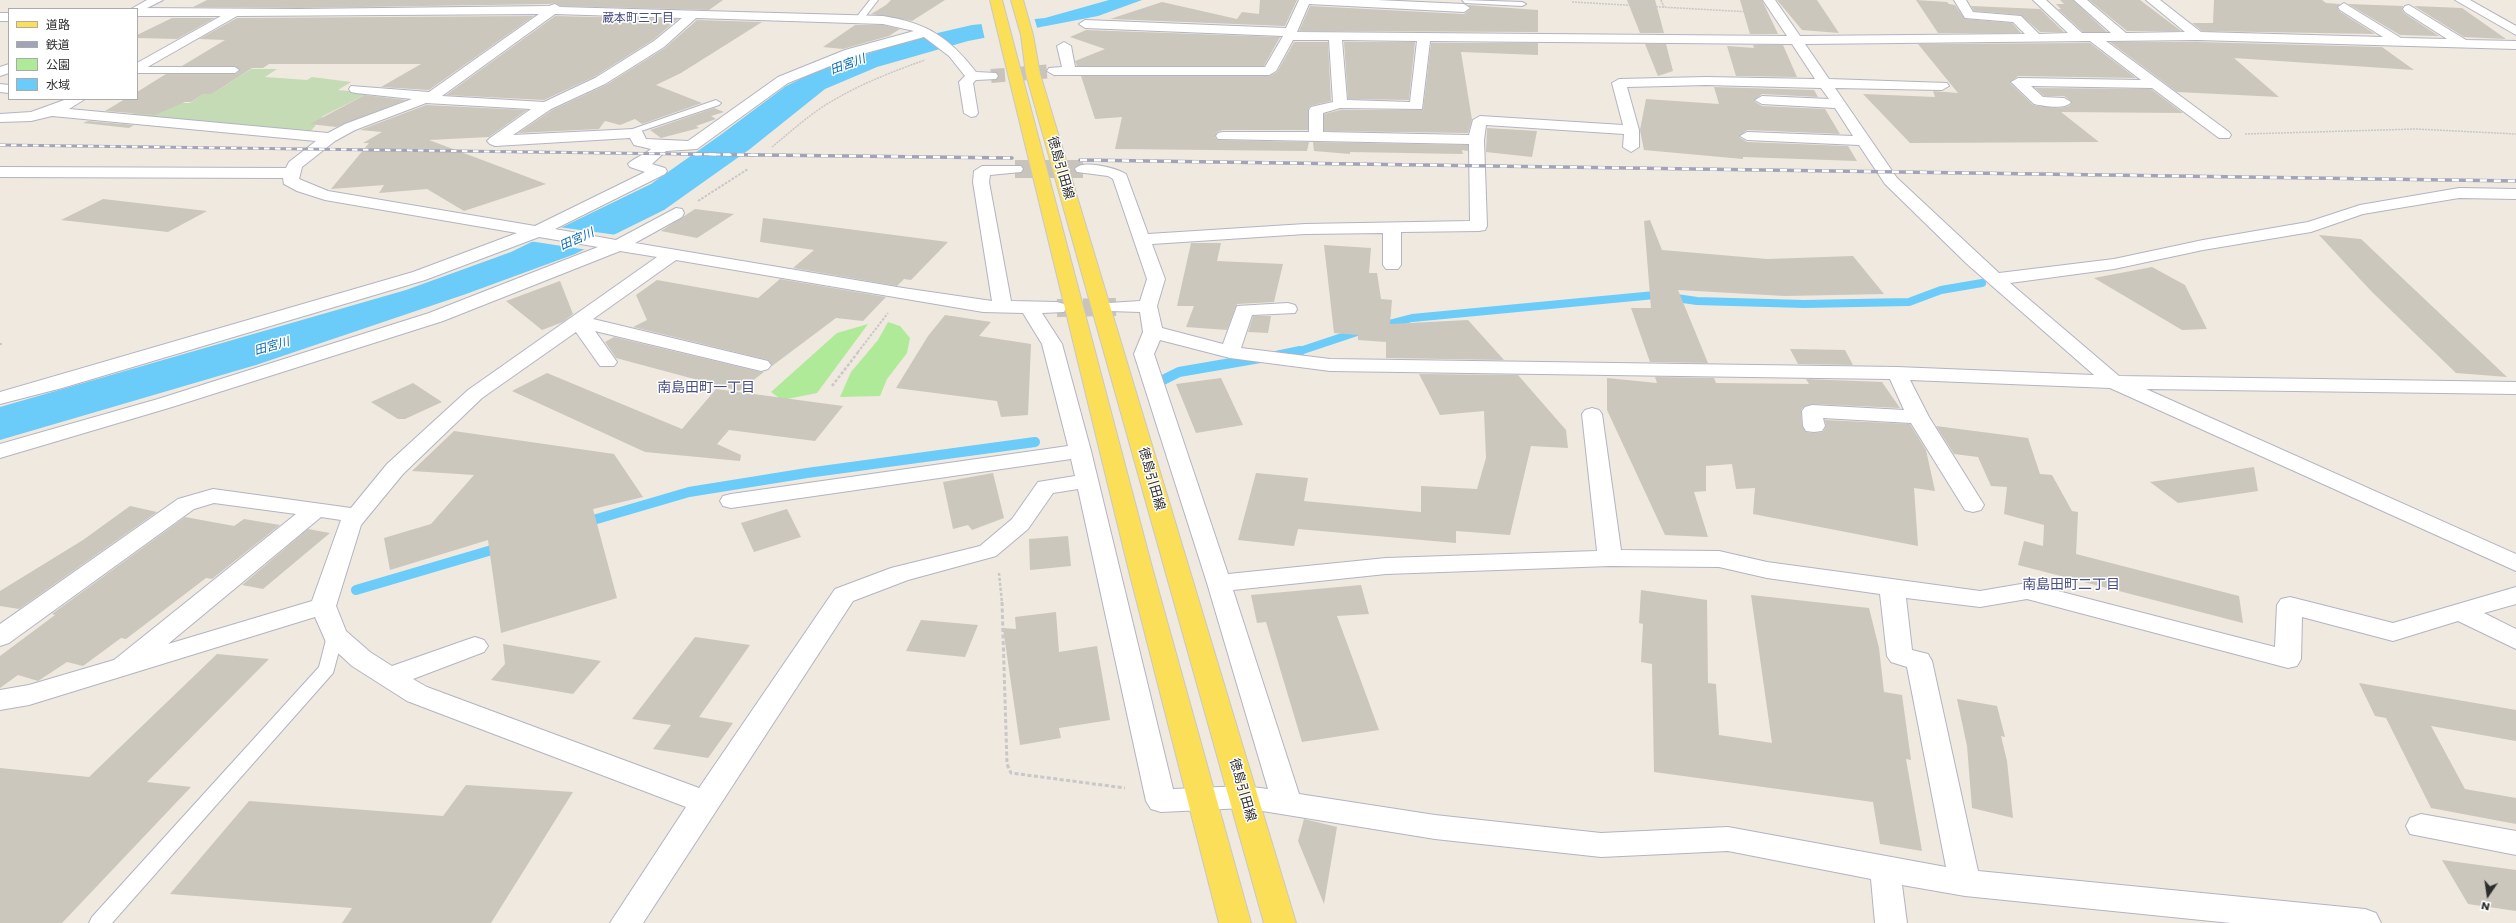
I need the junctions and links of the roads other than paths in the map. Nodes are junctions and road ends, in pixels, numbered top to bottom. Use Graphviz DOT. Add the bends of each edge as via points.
graph roads {
  1 [pos="157,0"];
  2 [pos="265,0"];
  3 [pos="381,0"];
  4 [pos="421,0"];
  5 [pos="568,0"];
  6 [pos="874,0"];
  7 [pos="996,0"];
  8 [pos="1305,0"];
  9 [pos="1769,0"];
  10 [pos="1960,0"];
  11 [pos="2039,0"];
  12 [pos="2080,0"];
  13 [pos="2152,0"];
  14 [pos="2461,0"];
  15 [pos="1522,4"];
  16 [pos="1018,6"];
  17 [pos="2344,7"];
  18 [pos="138,9"];
  19 [pos="2409,9"];
  20 [pos="552,10"];
  21 [pos="1463,10"];
  22 [pos="403,11"];
  23 [pos="138,12"];
  24 [pos="236,13"];
  25 [pos="299,13"];
  26 [pos="692,15"];
  27 [pos="859,19"];
  28 [pos="1085,24"];
  29 [pos="2516,30"];
  30 [pos="928,32"];
  31 [pos="1289,34"];
  32 [pos="1335,36"];
  33 [pos="2122,36"];
  34 [pos="2198,36"];
  35 [pos="1424,37"];
  36 [pos="1451,37"];
  37 [pos="2035,37"];
  38 [pos="2086,37"];
  39 [pos="1797,40"];
  40 [pos="2398,41"];
  41 [pos="2462,43"];
  42 [pos="2516,45"];
  43 [pos="1064,46"];
  44 [pos="138,68"];
  45 [pos="138,69"];
  46 [pos="235,70"];
  47 [pos="1069,70"];
  48 [pos="1054,71"];
  49 [pos="972,76"];
  50 [pos="991,76"];
  51 [pos="2157,84"];
  52 [pos="1827,85"];
  53 [pos="1942,86"];
  54 [pos="356,89"];
  55 [pos="429,98"];
  56 [pos="76,100"];
  57 [pos="1762,100"];
  58 [pos="2064,102"];
  59 [pos="716,103"];
  60 [pos="1340,104"];
  61 [pos="1839,104"];
  62 [pos="546,106"];
  63 [pos="54,112"];
  64 [pos="971,113"];
  65 [pos="0,118"];
  66 [pos="1632,130"];
  67 [pos="626,133"];
  68 [pos="2224,135"];
  69 [pos="1223,136"];
  70 [pos="1316,136"];
  71 [pos="1747,136"];
  72 [pos="330,138"];
  73 [pos="1476,140"];
  74 [pos="1863,141"];
  75 [pos="662,146"];
  76 [pos="1631,147"];
  77 [pos="1015,169"];
  78 [pos="1083,169"];
  79 [pos="0,172"];
  80 [pos="291,173"];
  81 [pos="2516,194"];
  82 [pos="676,213"];
  83 [pos="1392,227"];
  84 [pos="538,232"];
  85 [pos="1143,240"];
  86 [pos="615,244"];
  87 [pos="673,254"];
  88 [pos="1392,265"];
  89 [pos="1995,279"];
  90 [pos="1148,306"];
  91 [pos="1116,307"];
  92 [pos="1003,308"];
  93 [pos="1057,308"];
  94 [pos="1030,309"];
  95 [pos="1288,309"];
  96 [pos="578,321"];
  97 [pos="1153,332"];
  98 [pos="1230,352"];
  99 [pos="607,362"];
  100 [pos="761,365"];
  101 [pos="1897,373"];
  102 [pos="2114,382"];
  103 [pos="2516,388"];
  104 [pos="0,398"];
  105 [pos="1592,414"];
  106 [pos="1918,417"];
  107 [pos="1814,426"];
  108 [pos="0,451"];
  109 [pos="1080,451"];
  110 [pos="1087,481"];
  111 [pos="731,501"];
  112 [pos="1973,504"];
  113 [pos="316,509"];
  114 [pos="356,516"];
  115 [pos="1610,558"];
  116 [pos="2516,563"];
  117 [pos="1219,583"];
  118 [pos="1892,588"];
  119 [pos="2516,595"];
  120 [pos="323,606"];
  121 [pos="2461,612"];
  122 [pos="335,636"];
  123 [pos="0,637"];
  124 [pos="2516,640"];
  125 [pos="475,646"];
  126 [pos="124,666"];
  127 [pos="390,677"];
  128 [pos="0,700"];
  129 [pos="1244,797"];
  130 [pos="1203,799"];
  131 [pos="705,802"];
  132 [pos="1287,803"];
  133 [pos="2421,826"];
  134 [pos="2516,843"];
  135 [pos="1885,869"];
  136 [pos="1965,883"];
  137 [pos="99,923"];
  138 [pos="626,923"];
  139 [pos="1235,923"];
  140 [pos="1280,923"];
  141 [pos="1890,923"];
  142 [pos="2365,923"];
  1 -- 18 [label="street"];
  2 -- 24 [label="street"];
  3 -- 25 [label="street"];
  4 -- 22 [label="street"];
  5 -- 20 [label="street"];
  6 -- 27 [label="lane"];
  7 -- 130 [label="main road" via="1141,571"];
  8 -- 21 [label="street"];
  8 -- 31 [label="street"];
  9 -- 39 [label="street"];
  10 -- 37 [label="street" via="1969,15 2017,19"];
  11 -- 38 [label="street"];
  12 -- 33 [label="street"];
  13 -- 34 [label="street"];
  14 -- 29 [label="street"];
  15 -- 21 [label="lane"];
  16 -- 129 [label="main road, 徳島引田線" via="1027,35 1033,74"];
  17 -- 40 [label="street"];
  19 -- 41 [label="street"];
  20 -- 22 [label="street"];
  20 -- 26 [label="street"];
  20 -- 55 [label="street"];
  21 -- 36 [label="street"];
  22 -- 25 [label="street"];
  23 -- 24 [label="street"];
  24 -- 25 [label="street"];
  24 -- 44 [label="street"];
  26 -- 27 [label="street"];
  26 -- 62 [label="street" via="659,44 600,81"];
  27 -- 30 [label="street" via="909,23"];
  28 -- 31 [label="street"];
  30 -- 49 [label="street" via="953,51"];
  30 -- 75 [label="street" via="850,53 783,80 692,146"];
  31 -- 32 [label="street"];
  31 -- 47 [label="street" via="1268,70"];
  32 -- 35 [label="street"];
  32 -- 60 [label="street"];
  33 -- 34 [label="street"];
  33 -- 38 [label="street"];
  34 -- 40 [label="street"];
  35 -- 36 [label="street"];
  35 -- 60 [label="street" via="1417,106"];
  36 -- 39 [label="street"];
  37 -- 38 [label="street"];
  37 -- 39 [label="street"];
  38 -- 51 [label="street"];
  39 -- 52 [label="street"];
  40 -- 41 [label="street"];
  41 -- 42 [label="street"];
  43 -- 47 [label="street"];
  45 -- 46 [label="lane"];
  47 -- 48 [label="street"];
  49 -- 50 [label="street"];
  49 -- 64 [label="street" via="966,82"];
  51 -- 58 [label="street" via="2018,82 2039,101"];
  51 -- 68 [label="street"];
  52 -- 53 [label="street"];
  52 -- 61 [label="street"];
  52 -- 66 [label="street" via="1691,81 1619,83"];
  54 -- 55 [label="street"];
  55 -- 62 [label="street"];
  55 -- 72 [label="street" via="350,127"];
  56 -- 63 [label="street"];
  57 -- 61 [label="street"];
  59 -- 67 [label="lane"];
  60 -- 70 [label="street" via="1316,110"];
  61 -- 74 [label="street"];
  62 -- 67 [label="street" via="496,141"];
  63 -- 65 [label="street" via="24,119"];
  63 -- 72 [label="street"];
  66 -- 73 [label="street" via="1480,120"];
  66 -- 76 [label="street"];
  67 -- 75 [label="street" via="637,134 642,144"];
  69 -- 70 [label="street"];
  70 -- 73 [label="street"];
  71 -- 74 [label="street"];
  72 -- 80 [label="street" via="295,166"];
  73 -- 83 [label="street" via="1479,226"];
  74 -- 89 [label="street" via="1891,181"];
  75 -- 84 [label="street" via="648,160 636,164 659,171"];
  77 -- 92 [label="street" via="982,171 981,182"];
  78 -- 85 [label="street" via="1112,172 1120,177"];
  79 -- 80 [label="street"];
  80 -- 84 [label="street" via="290,180 325,195"];
  81 -- 89 [label="street" via="2459,193 2360,210 2311,227 2202,245 2114,264"];
  82 -- 86 [label="street"];
  83 -- 85 [label="street" via="1305,229"];
  83 -- 88 [label="street"];
  84 -- 86 [label="street"];
  84 -- 104 [label="street" via="396,283"];
  85 -- 90 [label="street" via="1156,279"];
  86 -- 87 [label="street"];
  86 -- 108 [label="street" via="436,318 165,403"];
  87 -- 92 [label="street" via="903,294"];
  87 -- 96 [label="street"];
  89 -- 102 [label="street"];
  90 -- 91 [label="street"];
  90 -- 97 [label="street"];
  92 -- 94 [label="street"];
  93 -- 94 [label="street"];
  94 -- 109 [label="street" via="1052,344"];
  95 -- 98 [label="street" via="1244,310"];
  96 -- 99 [label="street"];
  96 -- 100 [label="street"];
  96 -- 114 [label="street" via="475,394 395,469"];
  97 -- 98 [label="street"];
  97 -- 117 [label="street" via="1144,354"];
  98 -- 101 [label="street" via="1330,365"];
  101 -- 102 [label="street"];
  101 -- 106 [label="street"];
  102 -- 103 [label="street"];
  102 -- 116 [label="street"];
  105 -- 115 [label="street"];
  106 -- 107 [label="street" via="1812,411"];
  106 -- 112 [label="street"];
  109 -- 110 [label="street"];
  109 -- 111 [label="street"];
  110 -- 130 [label="street" via="1161,801"];
  110 -- 131 [label="street" via="1046,487 1020,524 988,551 900,574 844,595"];
  113 -- 114 [label="street"];
  113 -- 123 [label="street" via="213,496 186,504"];
  113 -- 126 [label="street"];
  114 -- 120 [label="street" via="350,524"];
  115 -- 117 [label="street" via="1386,566"];
  115 -- 118 [label="street" via="1719,559 1767,570"];
  117 -- 132 [label="street"];
  118 -- 121 [label="street" via="1980,599 2027,592 2288,660 2290,605 2393,632"];
  118 -- 136 [label="street" via="1900,656 1919,661"];
  119 -- 121 [label="street"];
  120 -- 122 [label="street"];
  120 -- 126 [label="street"];
  121 -- 124 [label="street"];
  122 -- 127 [label="street" via="361,659"];
  122 -- 137 [label="lane" via="327,669"];
  125 -- 127 [label="street"];
  126 -- 128 [label="street" via="29,695"];
  127 -- 131 [label="street" via="417,694"];
  129 -- 130 [label="street"];
  129 -- 132 [label="street"];
  129 -- 140 [label="main road, 徳島引田線"];
  130 -- 139 [label="main road"];
  131 -- 138 [label="street"];
  132 -- 135 [label="street" via="1435,827 1601,845 1728,839"];
  133 -- 134 [label="street"];
  135 -- 136 [label="street"];
  135 -- 141 [label="street"];
  136 -- 142 [label="street"];
}
